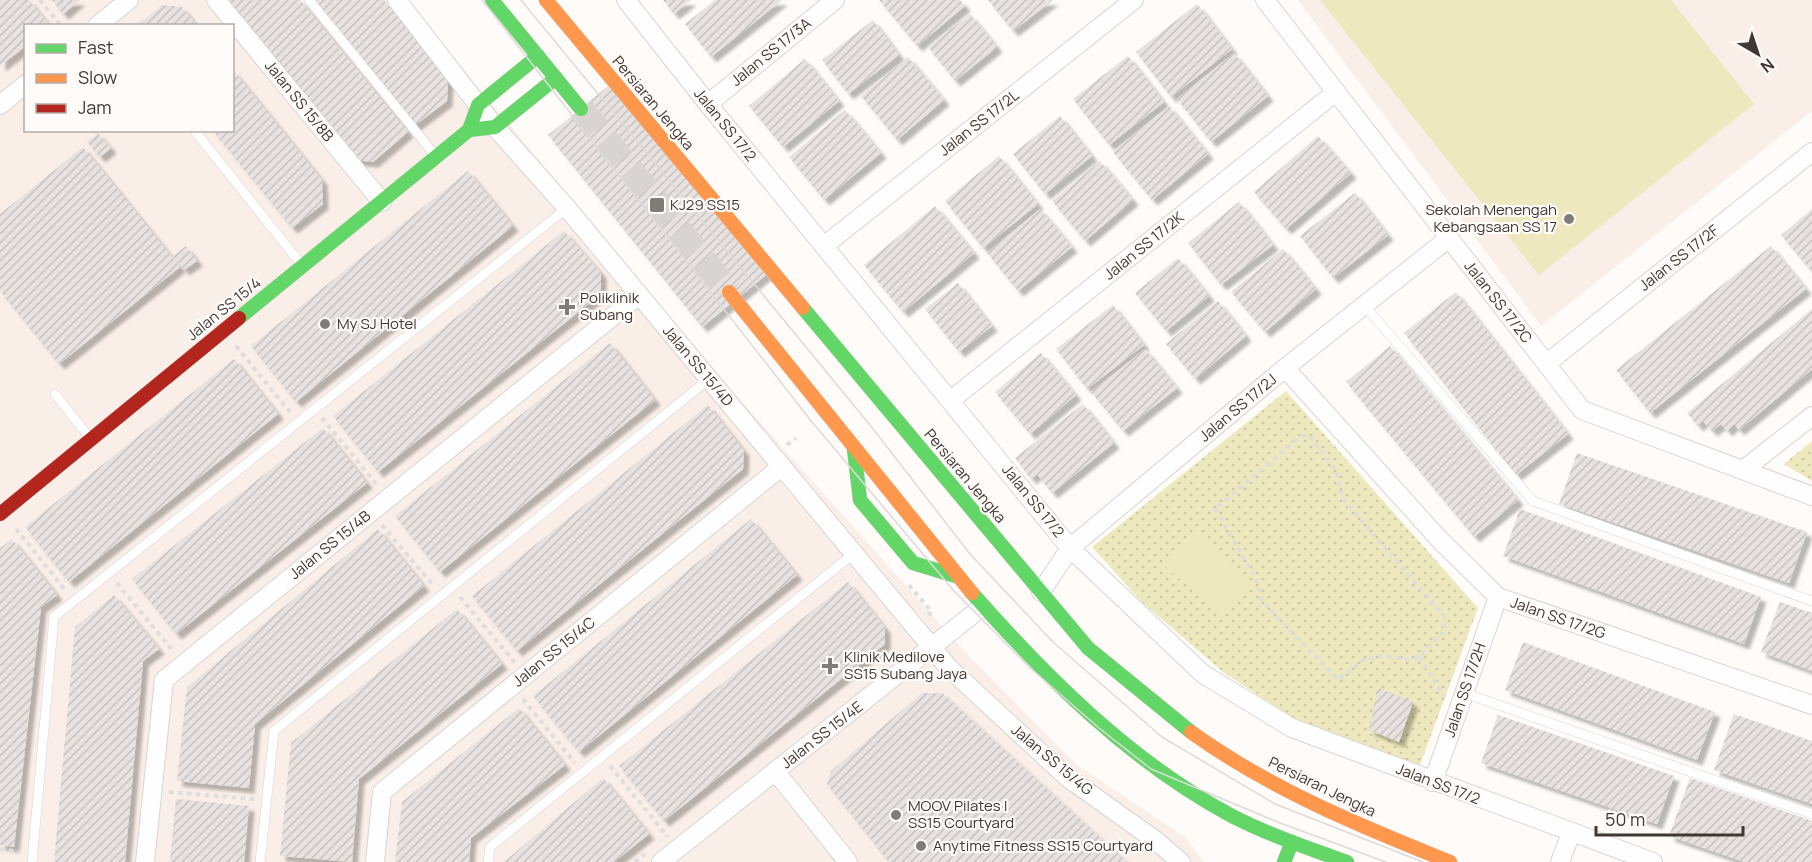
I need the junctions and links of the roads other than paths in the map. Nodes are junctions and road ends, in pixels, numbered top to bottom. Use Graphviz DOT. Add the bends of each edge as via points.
graph roads {
  1 [pos="129,0"];
  2 [pos="216,0"];
  3 [pos="309,0"];
  4 [pos="397,0"];
  5 [pos="492,0"];
  6 [pos="546,0"];
  7 [pos="626,0"];
  8 [pos="835,0"];
  9 [pos="1134,0"];
  10 [pos="1265,0"];
  11 [pos="104,24"];
  12 [pos="538,56"];
  13 [pos="556,78"];
  14 [pos="24,86"];
  15 [pos="1336,92"];
  16 [pos="708,104"];
  17 [pos="0,105"];
  18 [pos="478,105"];
  19 [pos="581,108"];
  20 [pos="495,126"];
  21 [pos="469,130"];
  22 [pos="196,132"];
  23 [pos="1812,152"];
  24 [pos="436,157"];
  25 [pos="382,202"];
  26 [pos="567,208"];
  27 [pos="1449,238"];
  28 [pos="825,245"];
  29 [pos="303,267"];
  30 [pos="729,292"];
  31 [pos="639,295"];
  32 [pos="1364,305"];
  33 [pos="1546,364"];
  34 [pos="1285,368"];
  35 [pos="709,380"];
  36 [pos="55,394"];
  37 [pos="951,400"];
  38 [pos="1812,416"];
  39 [pos="92,440"];
  40 [pos="854,449"];
  41 [pos="781,467"];
  42 [pos="1743,470"];
  43 [pos="1812,496"];
  44 [pos="4,511"];
  45 [pos="1070,548"];
  46 [pos="854,554"];
  47 [pos="956,576"];
  48 [pos="1041,592"];
  49 [pos="1498,597"];
  50 [pos="1812,601"];
  51 [pos="982,607"];
  52 [pos="931,648"];
  53 [pos="1461,701"];
  54 [pos="1812,705"];
  55 [pos="775,771"];
  56 [pos="1433,782"];
  57 [pos="1812,814"];
  58 [pos="1571,833"];
  59 [pos="1292,842"];
  60 [pos="32,858"];
  61 [pos="145,862"];
  62 [pos="260,862"];
  63 [pos="375,862"];
  64 [pos="488,862"];
  65 [pos="661,862"];
  66 [pos="848,862"];
  67 [pos="1181,862"];
  68 [pos="1284,862"];
  69 [pos="1347,862"];
  70 [pos="1449,862"];
  71 [pos="1560,862"];
  72 [pos="1653,862"];
  1 -- 11 [label="street"];
  2 -- 25 [label="street, Jalan SS 15/8B"];
  3 -- 24 [label="lane"];
  4 -- 18 [label="street, Jalan SS 15/4D"];
  5 -- 12 [label="main road"];
  6 -- 48 [label="main road, Persiaran Jengka"];
  7 -- 16 [label="street, Jalan SS 17/2"];
  8 -- 16 [label="street, Jalan SS 17/3A"];
  9 -- 28 [label="street, Jalan SS 17/2L"];
  10 -- 15 [label="street, Jalan SS 17/2C"];
  12 -- 13 [label="main road"];
  12 -- 18 [label="main road"];
  13 -- 19 [label="main road"];
  13 -- 20 [label="main road"];
  14 -- 17 [label="street"];
  15 -- 27 [label="street, Jalan SS 17/2C"];
  15 -- 37 [label="street, Jalan SS 17/2K"];
  16 -- 28 [label="street, Jalan SS 17/2"];
  18 -- 20 [label="street, Jalan SS 15/4D"];
  18 -- 21 [label="main road"];
  20 -- 21 [label="main road"];
  20 -- 26 [label="street, Jalan SS 15/4D"];
  21 -- 24 [label="main road, Jalan SS 15/4"];
  22 -- 29 [label="lane"];
  23 -- 33 [label="street, Jalan SS 17/2F"];
  24 -- 25 [label="main road, Jalan SS 15/4"];
  25 -- 29 [label="main road, Jalan SS 15/4"];
  26 -- 31 [label="street, Jalan SS 15/4D"];
  26 -- 60 [label="lane" via="54,617"];
  27 -- 32 [label="street, Jalan SS 17/2J"];
  27 -- 33 [label="street, Jalan SS 17/2C"];
  28 -- 37 [label="street, Jalan SS 17/2"];
  29 -- 39 [label="main road, Jalan SS 15/4"];
  30 -- 40 [label="main road"];
  31 -- 35 [label="street, Jalan SS 15/4D"];
  31 -- 61 [label="street, Jalan SS 15/4B" via="164,680"];
  32 -- 34 [label="street, Jalan SS 17/2J"];
  32 -- 50 [label="lane" via="1533,501"];
  33 -- 42 [label="street, Jalan SS 17/2C" via="1581,410"];
  34 -- 45 [label="street, Jalan SS 17/2J"];
  34 -- 49 [label="street, Jalan SS 17/2G" via="1439,539"];
  35 -- 41 [label="street, Jalan SS 15/4D"];
  35 -- 62 [label="lane" via="274,731"];
  36 -- 39 [label="lane"];
  37 -- 45 [label="street, Jalan SS 17/2"];
  38 -- 42 [label="street"];
  39 -- 44 [label="main road, Jalan SS 15/4"];
  40 -- 47 [label="main road"];
  40 -- 47 [label="main road" via="860,500 913,563"];
  41 -- 46 [label="street, Jalan SS 15/4D"];
  41 -- 63 [label="street, Jalan SS 15/4C" via="382,792"];
  42 -- 43 [label="street, Jalan SS 17/2C"];
  45 -- 48 [label="street, Jalan SS 17/2J"];
  45 -- 56 [label="street, Jalan SS 17/2" via="1203,674 1292,728"];
  46 -- 52 [label="street, Jalan SS 15/4D"];
  46 -- 64 [label="lane" via="490,847"];
  47 -- 51 [label="main road"];
  48 -- 70 [label="main road, Persiaran Jengka" via="1088,648 1150,701 1239,764 1333,814"];
  49 -- 53 [label="street, Jalan SS 17/2H"];
  49 -- 54 [label="street, Jalan SS 17/2G"];
  51 -- 52 [label="street, Jalan SS 15/4E"];
  51 -- 59 [label="main road" via="1087,710 1148,761 1217,808"];
  52 -- 55 [label="street, Jalan SS 15/4E"];
  52 -- 67 [label="street, Jalan SS 15/4G" via="1068,777"];
  53 -- 56 [label="street, Jalan SS 17/2H"];
  53 -- 57 [label="lane"];
  55 -- 65 [label="street, Jalan SS 15/4E"];
  55 -- 66 [label="street"];
  56 -- 58 [label="street, Jalan SS 17/2"];
  58 -- 71 [label="street"];
  58 -- 72 [label="street, Jalan SS 17/2"];
  59 -- 68 [label="main road"];
  59 -- 69 [label="main road"];
}
